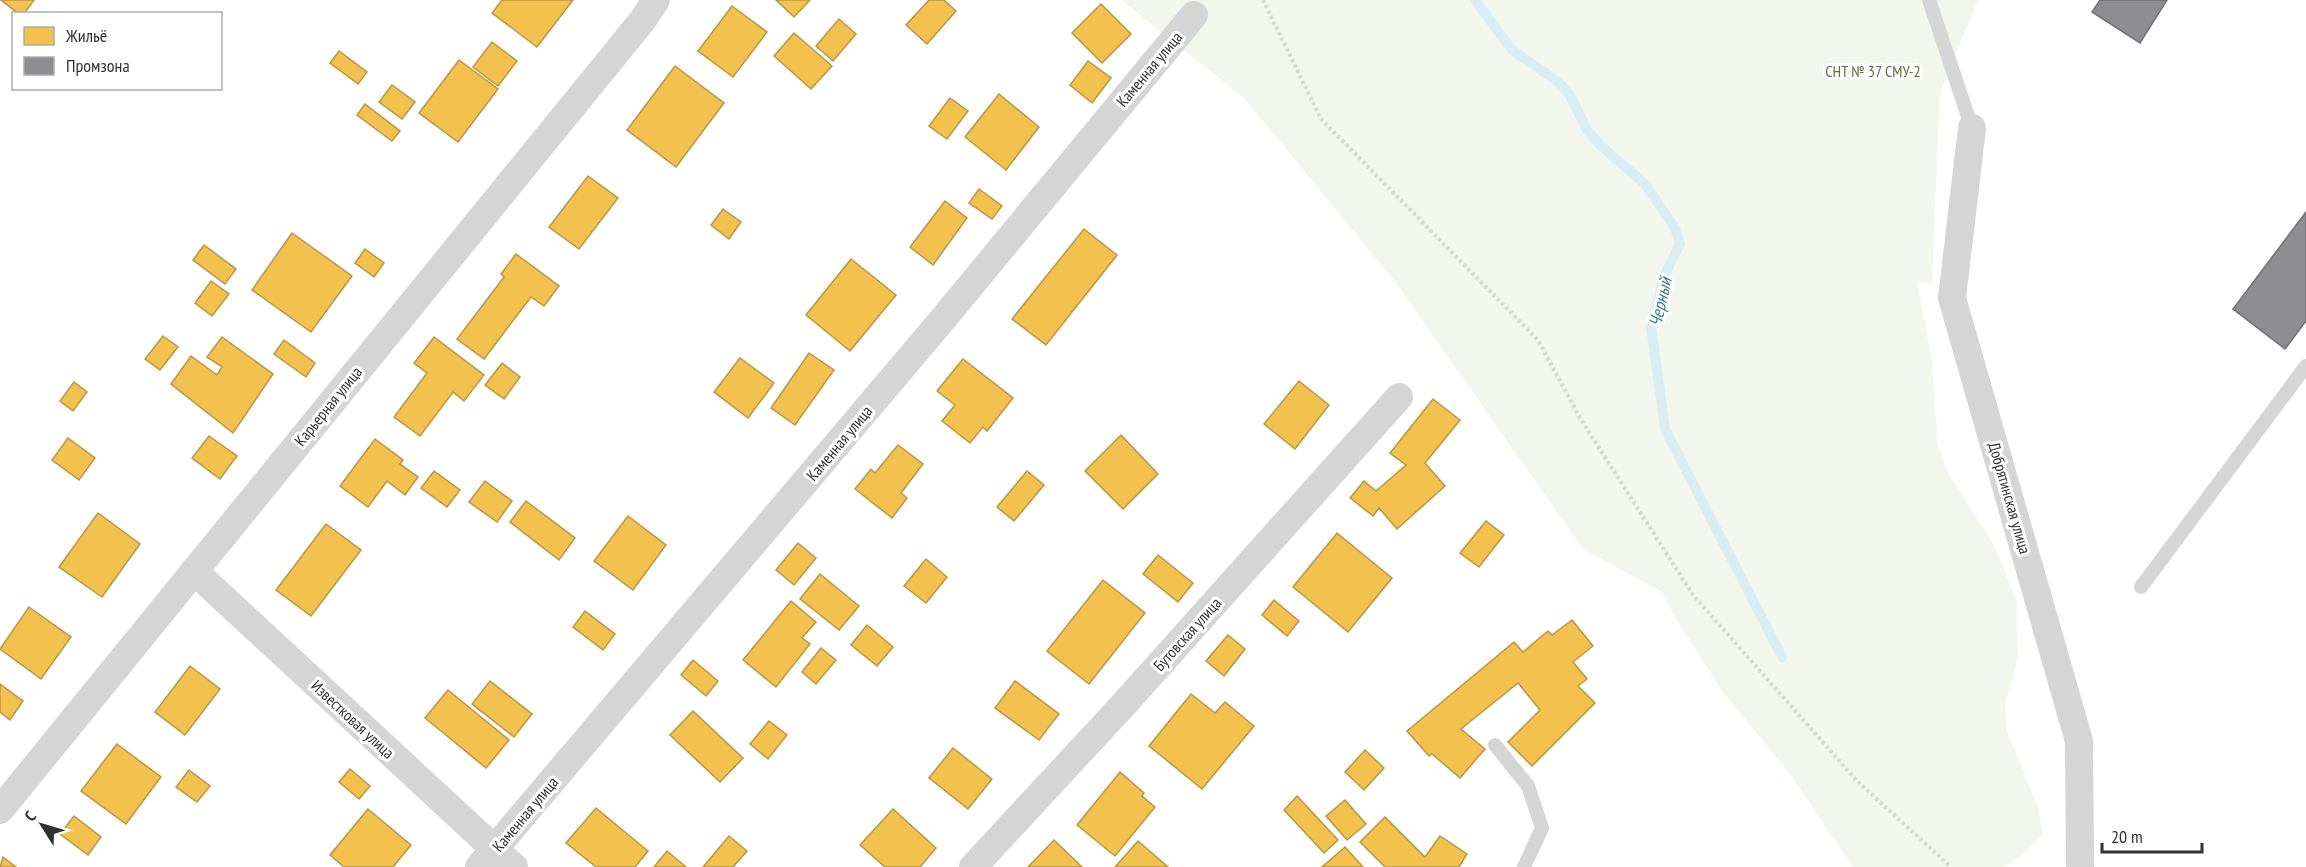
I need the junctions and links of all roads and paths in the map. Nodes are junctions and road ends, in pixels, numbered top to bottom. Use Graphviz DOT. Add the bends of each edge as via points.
graph roads {
  1 [pos="656,0"];
  2 [pos="1263,0"];
  3 [pos="1929,0"];
  4 [pos="1194,15"];
  5 [pos="1972,128"];
  6 [pos="2306,366"];
  7 [pos="1399,398"];
  8 [pos="194,571"];
  9 [pos="2141,587"];
  10 [pos="1495,745"];
  11 [pos="0,810"];
  12 [pos="496,861"];
  13 [pos="973,867"];
  14 [pos="1524,867"];
  15 [pos="1951,867"];
  16 [pos="2080,867"];
  1 -- 8 [label="street, Карьерная улица"];
  2 -- 15 [label="path" via="1321,119 1538,340 1580,418 1693,595 1857,781"];
  3 -- 5 [label="lane"];
  4 -- 12 [label="street, Каменная улица"];
  5 -- 16 [label="street, Добрятинская улица" via="1953,298 2079,741"];
  6 -- 9 [label="lane"];
  7 -- 13 [label="street, Бутовская улица"];
  8 -- 11 [label="street, Карьерная улица"];
  8 -- 12 [label="street, Известковая улица"];
  10 -- 14 [label="lane" via="1528,786 1542,828"];
}
